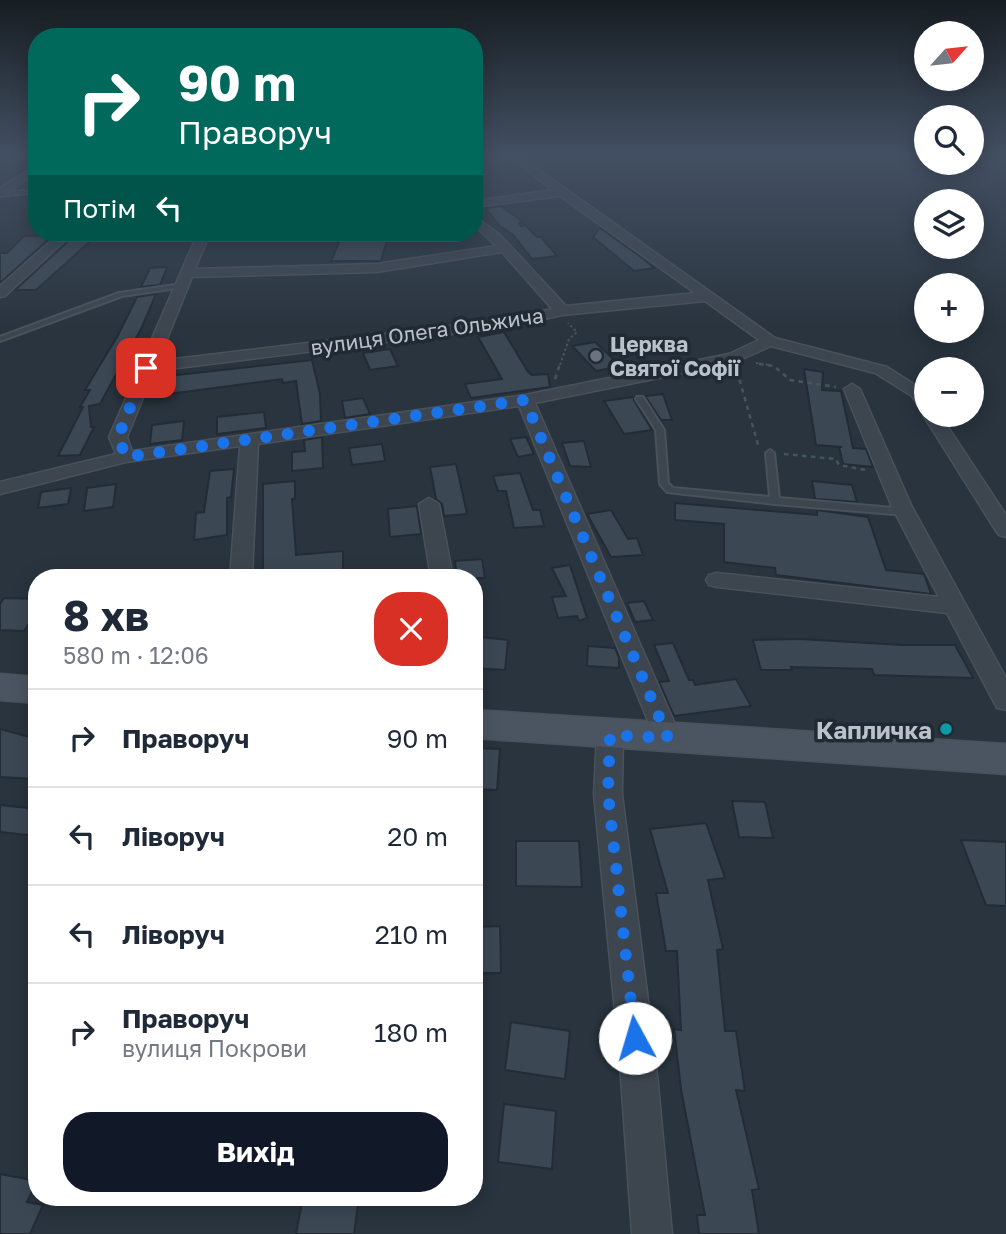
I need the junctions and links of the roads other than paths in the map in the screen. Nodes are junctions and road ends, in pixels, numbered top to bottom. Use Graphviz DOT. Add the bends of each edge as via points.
graph roads {
  1 [pos="592,213"];
  2 [pos="483,228"];
  3 [pos="57,242"];
  4 [pos="200,242"];
  5 [pos="504,248"];
  6 [pos="185,280"];
  7 [pos="0,293"];
  8 [pos="709,296"];
  9 [pos="559,312"];
  10 [pos="0,339"];
  11 [pos="770,341"];
  12 [pos="146,368"];
  13 [pos="852,389"];
  14 [pos="914,391"];
  15 [pos="640,399"];
  16 [pos="525,400"];
  17 [pos="940,427"];
  18 [pos="250,439"];
  19 [pos="770,453"];
  20 [pos="126,457"];
  21 [pos="0,488"];
  22 [pos="775,501"];
  23 [pos="429,504"];
  24 [pos="905,512"];
  25 [pos="1006,531"];
  26 [pos="242,569"];
  27 [pos="440,569"];
  28 [pos="717,580"];
  29 [pos="955,606"];
  30 [pos="0,687"];
  31 [pos="28,689"];
  32 [pos="1006,701"];
  33 [pos="483,725"];
  34 [pos="610,735"];
  35 [pos="668,738"];
  36 [pos="1006,759"];
  37 [pos="652,1234"];
  1 -- 8 [label="street"];
  2 -- 5 [label="street"];
  3 -- 7 [label="street"];
  4 -- 6 [label="street"];
  5 -- 6 [label="street" via="377,268"];
  5 -- 9 [label="street"];
  6 -- 10 [label="lane" via="121,294"];
  6 -- 12 [label="street"];
  8 -- 9 [label="street, вулиця Олега Ольжича"];
  8 -- 11 [label="street"];
  9 -- 12 [label="street, вулиця Олега Ольжича" via="507,323"];
  11 -- 14 [label="street" via="881,370"];
  11 -- 16 [label="street" via="733,358"];
  12 -- 20 [label="street" via="118,437"];
  13 -- 24 [label="street"];
  15 -- 22 [label="lane" via="660,430 666,488"];
  16 -- 18 [label="street"];
  16 -- 35 [label="street"];
  17 -- 25 [label="street"];
  18 -- 20 [label="street"];
  18 -- 26 [label="street"];
  19 -- 22 [label="lane"];
  20 -- 21 [label="street"];
  22 -- 24 [label="lane"];
  23 -- 27 [label="street"];
  24 -- 29 [label="street"];
  28 -- 29 [label="street"];
  29 -- 32 [label="street"];
  30 -- 31 [label="street"];
  33 -- 34 [label="street"];
  34 -- 35 [label="street"];
  34 -- 37 [label="street" via="608,794"];
  35 -- 36 [label="street"];
}
